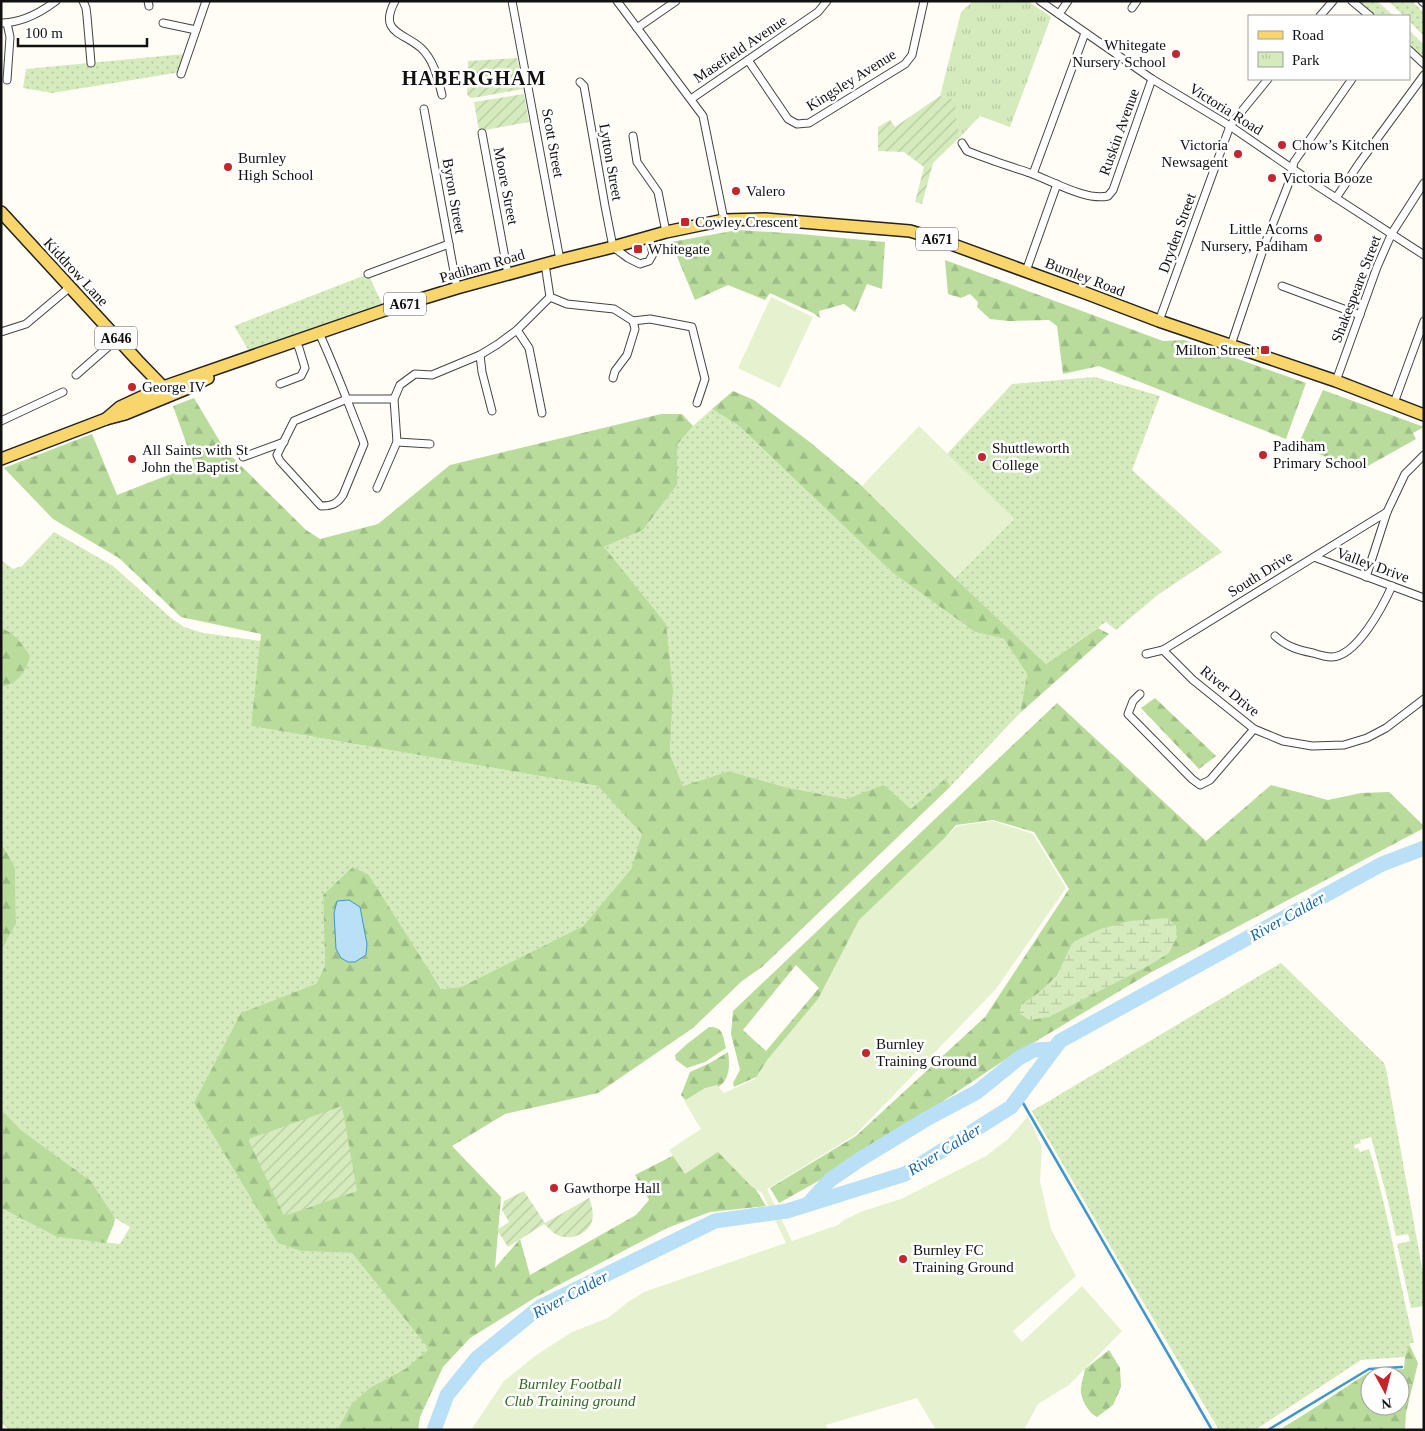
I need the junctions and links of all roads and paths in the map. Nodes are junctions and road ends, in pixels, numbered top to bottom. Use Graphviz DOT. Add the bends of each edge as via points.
graph roads {
  1 [pos="56,1"];
  2 [pos="83,1"];
  3 [pos="206,1"];
  4 [pos="395,1"];
  5 [pos="512,1"];
  6 [pos="617,1"];
  7 [pos="676,1"];
  8 [pos="827,1"];
  9 [pos="924,1"];
  10 [pos="1040,1"];
  11 [pos="1068,1"];
  12 [pos="1137,1"];
  13 [pos="1333,1"];
  14 [pos="1352,1"];
  15 [pos="1132,8"];
  16 [pos="1059,14"];
  17 [pos="1321,15"];
  18 [pos="1369,15"];
  19 [pos="4,23"];
  20 [pos="163,23"];
  21 [pos="637,28"];
  22 [pos="196,30"];
  23 [pos="1085,33"];
  24 [pos="1410,51"];
  25 [pos="748,60"];
  26 [pos="91,63"];
  27 [pos="1424,64"];
  28 [pos="181,74"];
  29 [pos="1424,76"];
  30 [pos="1152,79"];
  31 [pos="7,80"];
  32 [pos="1267,80"];
  33 [pos="1351,80"];
  34 [pos="580,82"];
  35 [pos="442,95"];
  36 [pos="691,99"];
  37 [pos="424,109"];
  38 [pos="1230,126"];
  39 [pos="482,133"];
  40 [pos="633,136"];
  41 [pos="962,144"];
  42 [pos="1293,169"];
  43 [pos="1033,174"];
  44 [pos="1424,183"];
  45 [pos="1056,184"];
  46 [pos="1336,198"];
  47 [pos="1,212"];
  48 [pos="724,220"];
  49 [pos="666,232"];
  50 [pos="1392,234"];
  51 [pos="649,237"];
  52 [pos="449,244"];
  53 [pos="613,247"];
  54 [pos="1424,255"];
  55 [pos="560,260"];
  56 [pos="545,264"];
  57 [pos="1026,271"];
  58 [pos="368,274"];
  59 [pos="508,274"];
  60 [pos="1282,286"];
  61 [pos="70,287"];
  62 [pos="457,288"];
  63 [pos="550,297"];
  64 [pos="1360,315"];
  65 [pos="633,321"];
  66 [pos="1424,321"];
  67 [pos="1159,322"];
  68 [pos="517,330"];
  69 [pos="1,332"];
  70 [pos="319,333"];
  71 [pos="117,339"];
  72 [pos="295,341"];
  73 [pos="1231,345"];
  74 [pos="480,355"];
  75 [pos="76,375"];
  76 [pos="613,378"];
  77 [pos="1336,381"];
  78 [pos="280,384"];
  79 [pos="167,391"];
  80 [pos="63,392"];
  81 [pos="394,398"];
  82 [pos="347,399"];
  83 [pos="696,403"];
  84 [pos="1394,403"];
  85 [pos="492,411"];
  86 [pos="542,413"];
  87 [pos="1424,415"];
  88 [pos="1,421"];
  89 [pos="284,442"];
  90 [pos="397,442"];
  91 [pos="430,444"];
  92 [pos="1424,456"];
  93 [pos="243,457"];
  94 [pos="1,459"];
  95 [pos="377,488"];
  96 [pos="1387,512"];
  97 [pos="1314,557"];
  98 [pos="1366,577"];
  99 [pos="1392,586"];
  100 [pos="1424,598"];
  101 [pos="1276,636"];
  102 [pos="1163,650"];
  103 [pos="1146,654"];
  104 [pos="1140,694"];
  105 [pos="1424,699"];
  106 [pos="1254,728"];
  1 -- 19 [label="street" via="28,18"];
  2 -- 26 [label="street" via="88,16"];
  3 -- 22 [label="street"];
  4 -- 35 [label="street" via="389,16 391,27 422,48 437,76"];
  5 -- 55 [label="street, Scott Street"];
  6 -- 21 [label="street"];
  7 -- 21 [label="street"];
  8 -- 25 [label="street, Masefield Avenue" via="818,12"];
  9 -- 25 [label="street, Kingsley Avenue" via="912,55 905,64 809,123 797,124 788,118"];
  10 -- 16 [label="street, Victoria Road"];
  11 -- 16 [label="street"];
  12 -- 15 [label="street"];
  13 -- 17 [label="street"];
  14 -- 18 [label="street"];
  16 -- 23 [label="street, Victoria Road"];
  19 -- 31 [label="street" via="10,37"];
  20 -- 22 [label="street"];
  21 -- 36 [label="street"];
  22 -- 28 [label="street"];
  23 -- 30 [label="street, Victoria Road"];
  23 -- 43 [label="street"];
  24 -- 27 [label="street"];
  25 -- 36 [label="street, Masefield Avenue"];
  29 -- 46 [label="street"];
  30 -- 38 [label="street, Victoria Road"];
  30 -- 45 [label="street, Ruskin Avenue" via="1113,190 1108,196 1092,196"];
  32 -- 38 [label="street, Dryden Street"];
  33 -- 42 [label="street" via="1299,154"];
  34 -- 53 [label="street, Lytton Street" via="584,86"];
  36 -- 48 [label="street" via="703,116"];
  37 -- 52 [label="street, Byron Street"];
  38 -- 42 [label="street, Victoria Road"];
  38 -- 67 [label="street, Dryden Street"];
  39 -- 59 [label="street, Moore Street"];
  40 -- 49 [label="street" via="636,162 658,192"];
  41 -- 43 [label="street" via="975,154"];
  42 -- 46 [label="street, Victoria Road"];
  42 -- 73 [label="street"];
  43 -- 45 [label="street"];
  44 -- 50 [label="street, Shakespeare Street"];
  45 -- 57 [label="street"];
  46 -- 50 [label="street, Victoria Road"];
  47 -- 61 [label="main road, Kiddrow Lane / A646"];
  48 -- 49 [label="main road, Padiham Road / A671"];
  48 -- 57 [label="main road, Burnley Road / A671" via="765,219 910,231"];
  49 -- 51 [label="main road, Padiham Road / A671"];
  50 -- 54 [label="street, Victoria Road"];
  50 -- 64 [label="street, Shakespeare Street"];
  51 -- 53 [label="main road, Padiham Road / A671"];
  51 -- 53 [label="street" via="653,254 640,264"];
  52 -- 58 [label="street"];
  52 -- 62 [label="street, Byron Street"];
  53 -- 55 [label="main road, Padiham Road / A671"];
  55 -- 56 [label="main road, Padiham Road / A671"];
  56 -- 59 [label="main road, Padiham Road / A671"];
  56 -- 63 [label="street"];
  57 -- 67 [label="main road, Burnley Road / A671"];
  59 -- 62 [label="main road, Padiham Road / A671"];
  60 -- 64 [label="street"];
  61 -- 69 [label="street" via="26,324"];
  61 -- 71 [label="main road, Kiddrow Lane / A646"];
  62 -- 70 [label="main road, Padiham Road / A671"];
  63 -- 65 [label="street" via="568,304 614,309"];
  63 -- 68 [label="street"];
  64 -- 77 [label="street, Shakespeare Street"];
  65 -- 76 [label="street" via="634,330 627,355"];
  65 -- 83 [label="street" via="650,320 692,327 705,379"];
  66 -- 84 [label="street"];
  67 -- 73 [label="main road, Burnley Road / A671"];
  68 -- 74 [label="street"];
  68 -- 86 [label="street" via="529,348"];
  70 -- 72 [label="main road, Padiham Road / A671"];
  70 -- 82 [label="street"];
  71 -- 75 [label="street"];
  71 -- 79 [label="main road, Kiddrow Lane / A646"];
  72 -- 78 [label="street" via="305,368 301,376"];
  72 -- 79 [label="main road, Padiham Road / A671"];
  73 -- 77 [label="main road, Burnley Road / A671"];
  74 -- 81 [label="street" via="432,375 416,374 400,385"];
  74 -- 85 [label="street"];
  77 -- 84 [label="main road, Burnley Road / A671"];
  79 -- 94 [label="main road, Padiham Road / A671" via="120,407 106,419"];
  80 -- 88 [label="street"];
  81 -- 82 [label="street"];
  81 -- 90 [label="street"];
  82 -- 89 [label="street" via="294,421"];
  82 -- 89 [label="street" via="364,444 338,503 321,506 280,461 277,455"];
  84 -- 87 [label="main road, Burnley Road / A671"];
  89 -- 93 [label="street"];
  90 -- 91 [label="street"];
  90 -- 95 [label="street"];
  92 -- 96 [label="street" via="1405,474"];
  96 -- 97 [label="street, South Drive"];
  96 -- 98 [label="street"];
  97 -- 98 [label="street, Valley Drive"];
  97 -- 102 [label="street, South Drive"];
  98 -- 99 [label="street, Valley Drive"];
  99 -- 100 [label="street, Valley Drive"];
  99 -- 101 [label="street" via="1364,635 1346,652 1333,657 1301,651 1284,645"];
  102 -- 103 [label="street, South Drive"];
  102 -- 106 [label="street, River Drive" via="1193,680"];
  104 -- 106 [label="street" via="1128,714 1200,785 1210,780"];
  105 -- 106 [label="street, River Drive" via="1386,728 1344,745 1312,746 1283,741"];
}
